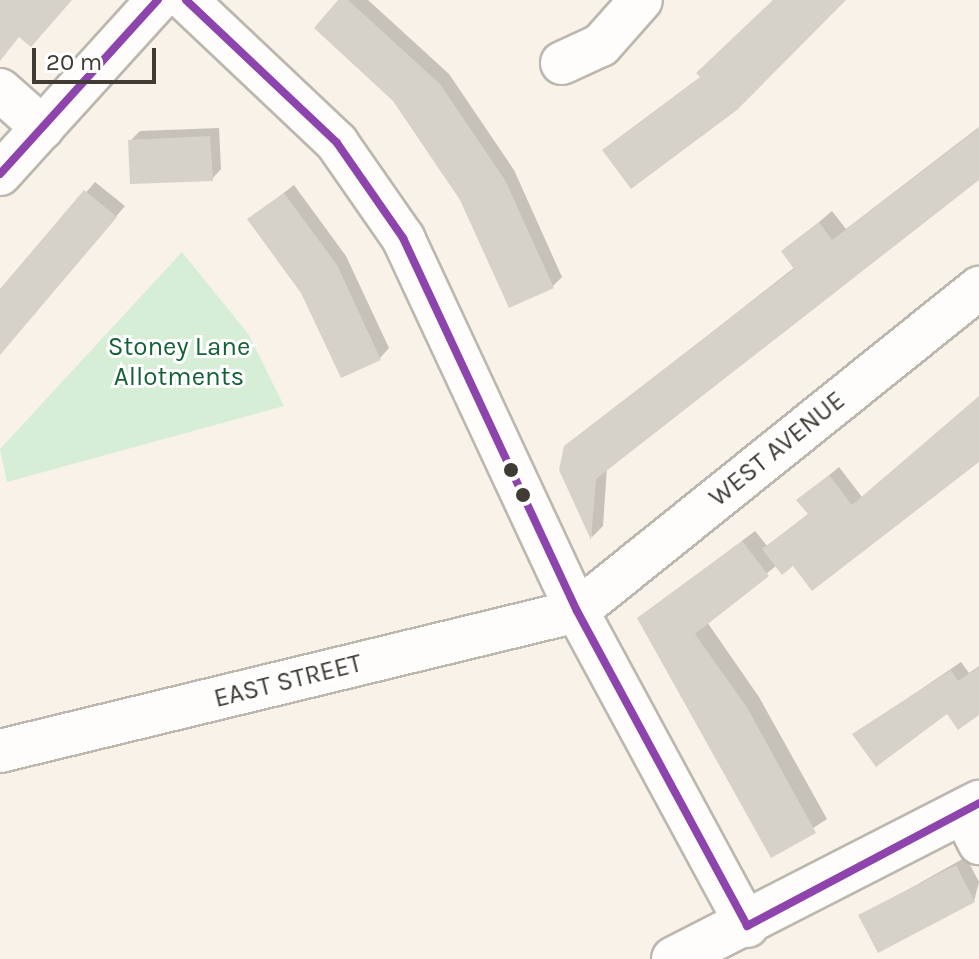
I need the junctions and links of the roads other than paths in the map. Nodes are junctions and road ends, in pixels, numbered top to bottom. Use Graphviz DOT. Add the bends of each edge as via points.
graph roads {
  1 [pos="158,0"];
  2 [pos="186,0"];
  3 [pos="641,0"];
  4 [pos="562,63"];
  5 [pos="0,90"];
  6 [pos="43,128"];
  7 [pos="0,174"];
  8 [pos="979,288"];
  9 [pos="577,611"];
  10 [pos="0,751"];
  11 [pos="974,820"];
  12 [pos="747,926"];
  13 [pos="674,959"];
  1 -- 6 [label="street"];
  2 -- 9 [label="street" via="337,143 403,238"];
  3 -- 4 [label="street" via="601,45"];
  5 -- 6 [label="street"];
  6 -- 7 [label="street"];
  8 -- 9 [label="street, WEST AVENUE"];
  9 -- 10 [label="street, EAST STREET"];
  9 -- 12 [label="street"];
  11 -- 12 [label="main road"];
  12 -- 13 [label="main road"];
}
